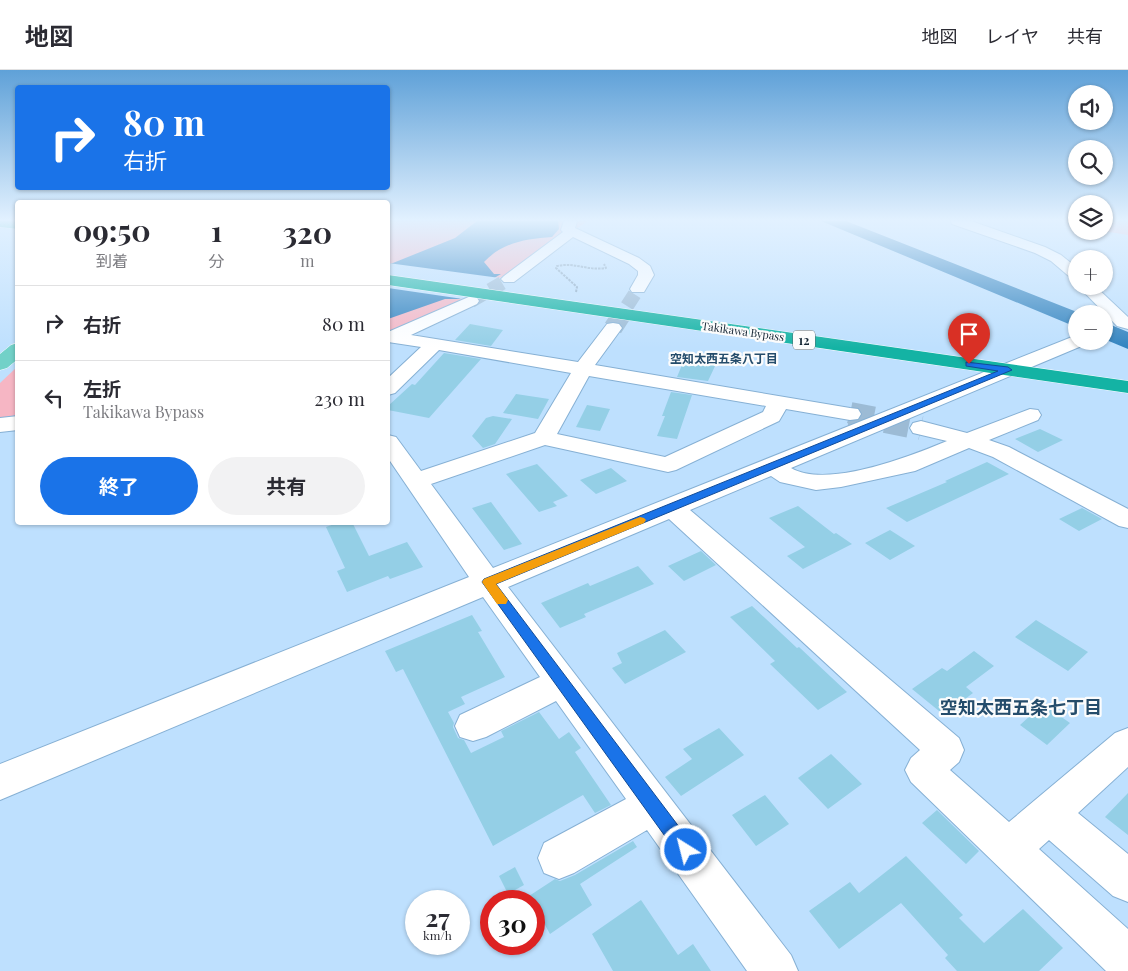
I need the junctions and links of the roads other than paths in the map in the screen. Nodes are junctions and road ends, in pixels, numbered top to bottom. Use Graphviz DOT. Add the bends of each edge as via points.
graph roads {
  1 [pos="528,263"];
  2 [pos="637,263"];
  3 [pos="390,271"];
  4 [pos="509,279"];
  5 [pos="390,280"];
  6 [pos="638,289"];
  7 [pos="479,293"];
  8 [pos="1094,295"];
  9 [pos="1120,324"];
  10 [pos="613,328"];
  11 [pos="390,337"];
  12 [pos="435,344"];
  13 [pos="1068,345"];
  14 [pos="15,352"];
  15 [pos="0,364"];
  16 [pos="1017,366"];
  17 [pos="583,369"];
  18 [pos="1128,376"];
  19 [pos="390,387"];
  20 [pos="1128,387"];
  21 [pos="778,402"];
  22 [pos="850,414"];
  23 [pos="1030,415"];
  24 [pos="15,423"];
  25 [pos="0,425"];
  26 [pos="921,428"];
  27 [pos="544,438"];
  28 [pos="968,440"];
  29 [pos="390,445"];
  30 [pos="772,467"];
  31 [pos="415,481"];
  32 [pos="672,508"];
  33 [pos="1128,520"];
  34 [pos="488,582"];
  35 [pos="562,682"];
  36 [pos="473,726"];
  37 [pos="1128,744"];
  38 [pos="0,782"];
  39 [pos="653,805"];
  40 [pos="1049,814"];
  41 [pos="1009,849"];
  42 [pos="559,858"];
  43 [pos="1128,881"];
  44 [pos="1128,960"];
  45 [pos="775,971"];
  1 -- 4 [label="street"];
  2 -- 6 [label="street" via="645,269 646,275"];
  3 -- 7 [label="highway, Takikawa Bypass / 12"];
  5 -- 7 [label="highway, Takikawa Bypass / 12"];
  7 -- 11 [label="street"];
  7 -- 16 [label="highway, Takikawa Bypass / 12"];
  8 -- 9 [label="street"];
  10 -- 17 [label="street"];
  11 -- 12 [label="street"];
  12 -- 17 [label="street"];
  12 -- 19 [label="street"];
  13 -- 16 [label="street"];
  14 -- 15 [label="main road"];
  16 -- 18 [label="highway, Takikawa Bypass / 12"];
  16 -- 20 [label="highway, Takikawa Bypass / 12"];
  16 -- 30 [label="street"];
  17 -- 21 [label="street"];
  17 -- 27 [label="street"];
  21 -- 22 [label="street"];
  21 -- 27 [label="street" via="771,416 668,465"];
  23 -- 28 [label="street"];
  24 -- 25 [label="street"];
  26 -- 28 [label="street"];
  27 -- 31 [label="street"];
  28 -- 30 [label="street" via="907,466 841,480 816,483 789,477"];
  28 -- 33 [label="street" via="1000,452"];
  29 -- 31 [label="street"];
  30 -- 32 [label="street"];
  31 -- 34 [label="street"];
  32 -- 34 [label="street"];
  32 -- 41 [label="street" via="946,750 924,770"];
  34 -- 35 [label="street"];
  34 -- 38 [label="street"];
  35 -- 36 [label="street"];
  35 -- 39 [label="street"];
  37 -- 40 [label="street"];
  39 -- 42 [label="street"];
  39 -- 45 [label="street"];
  40 -- 41 [label="street"];
  40 -- 43 [label="street"];
  41 -- 44 [label="street"];
}
